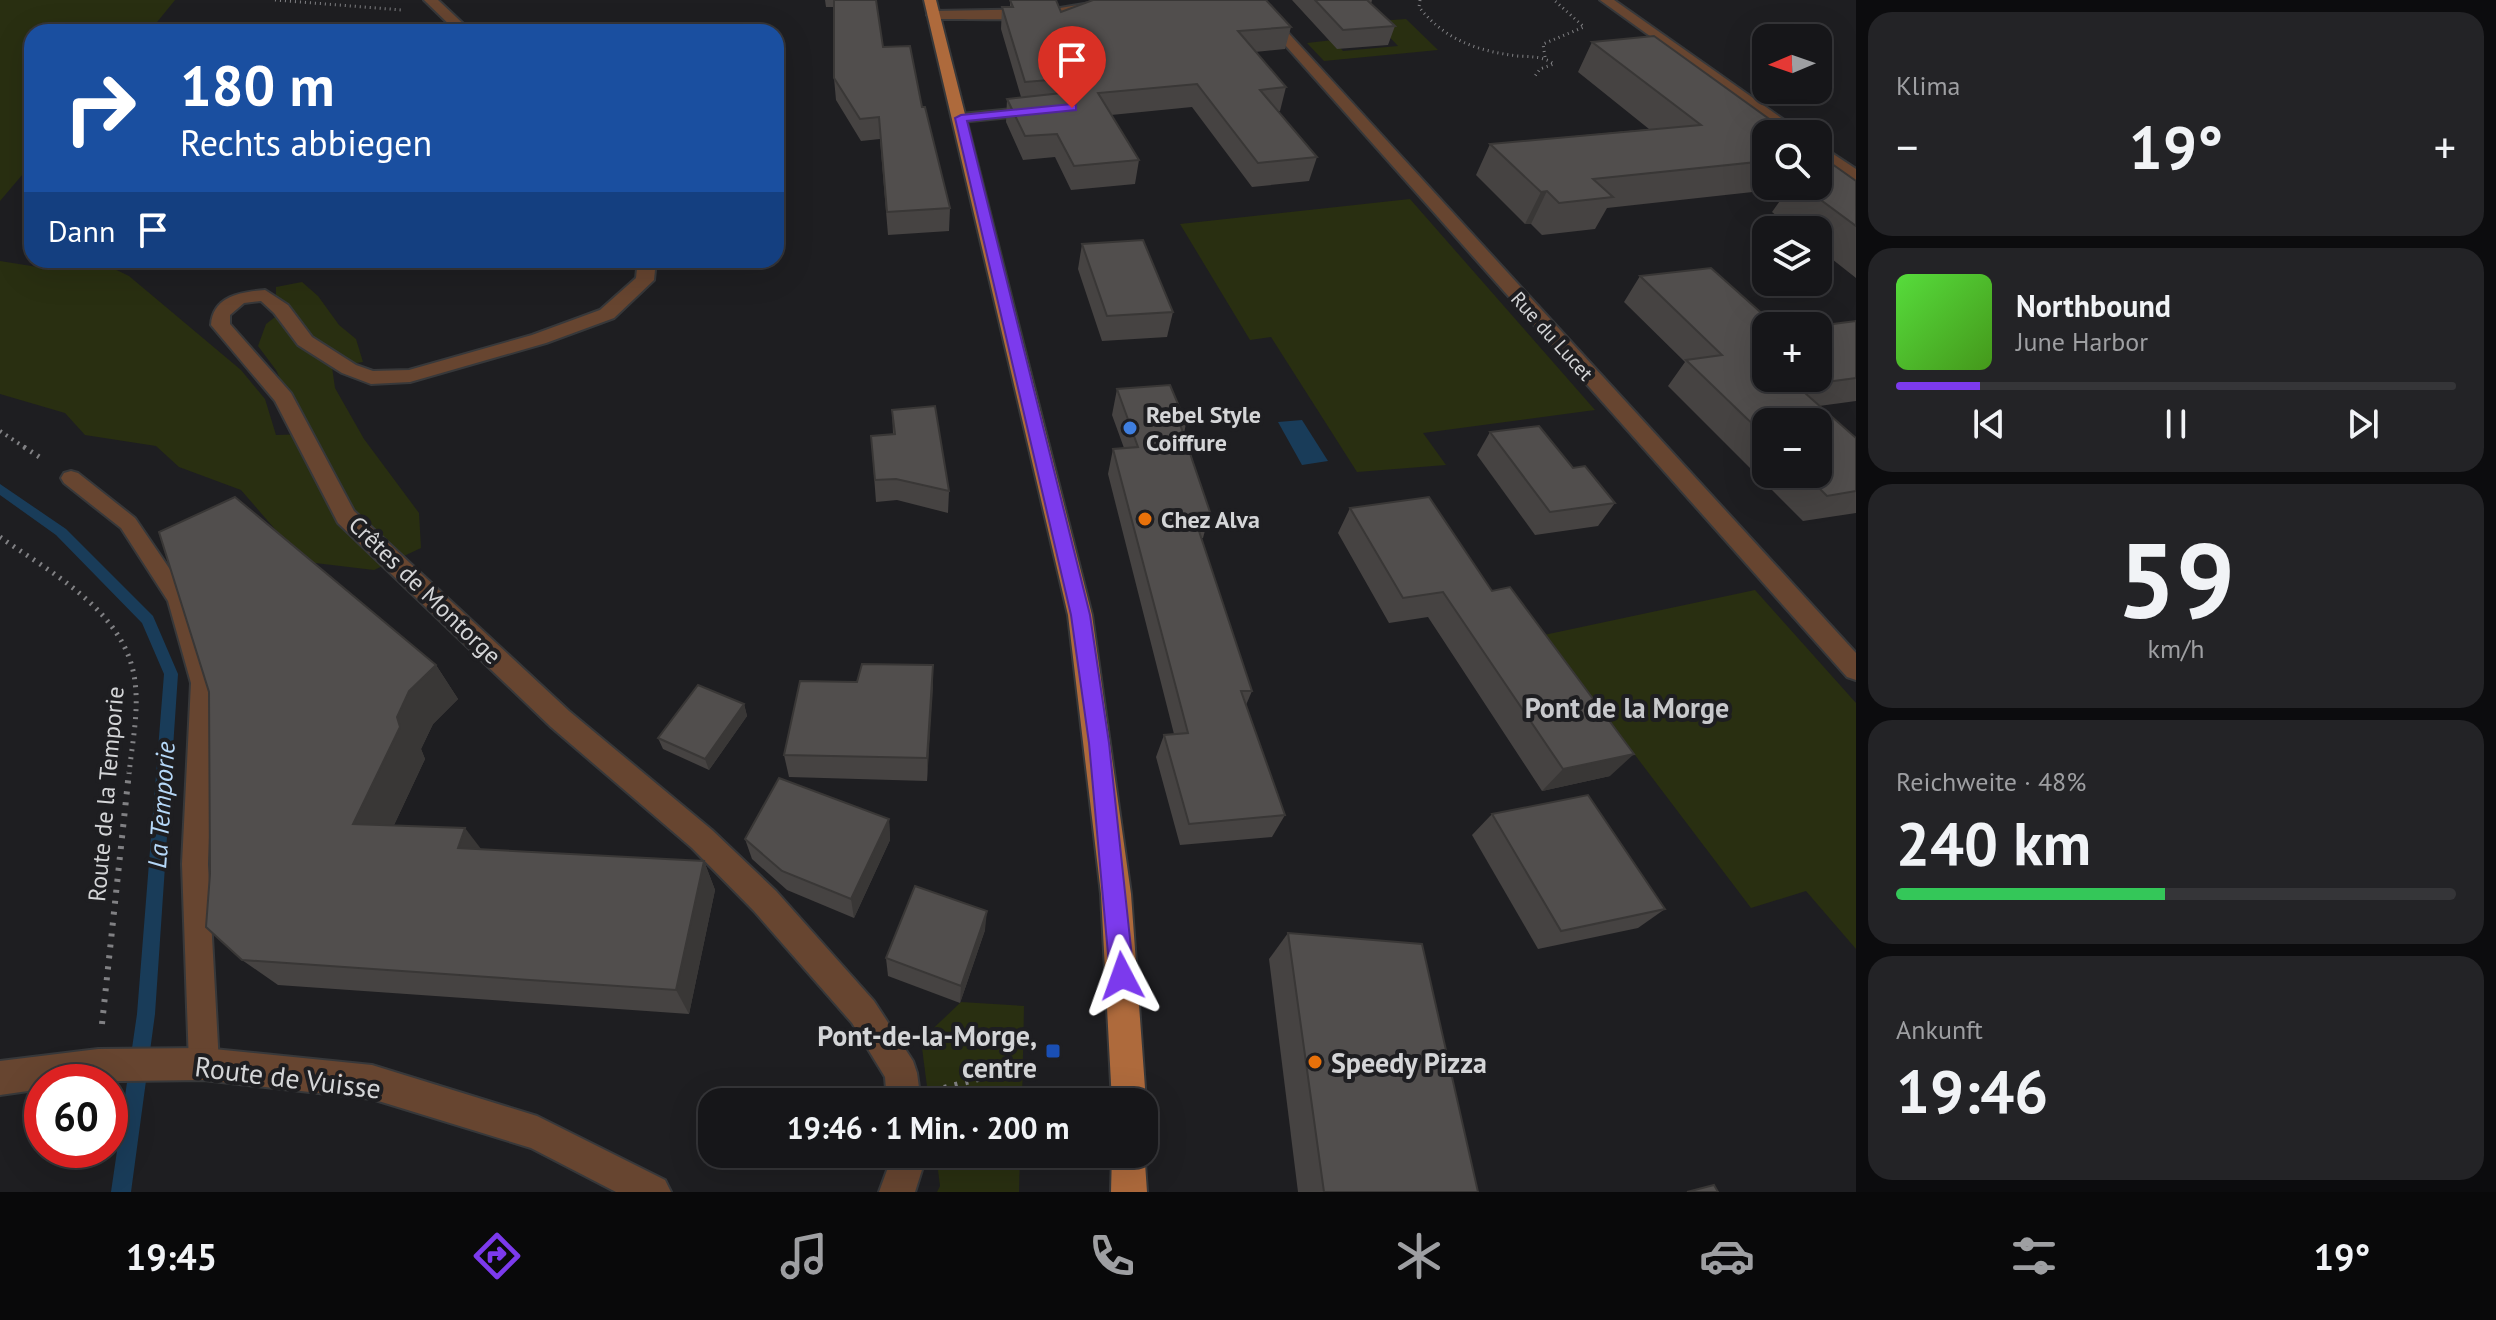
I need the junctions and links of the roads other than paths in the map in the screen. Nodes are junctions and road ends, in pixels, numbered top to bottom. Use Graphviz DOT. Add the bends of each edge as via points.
graph roads {
  1 [pos="430,0"];
  2 [pos="1122,0"];
  3 [pos="1251,0"];
  4 [pos="1606,0"];
  5 [pos="932,7"];
  6 [pos="456,24"];
  7 [pos="1057,109"];
  8 [pos="961,118"];
  9 [pos="1776,120"];
  10 [pos="1832,159"];
  11 [pos="1856,176"];
  12 [pos="646,268"];
  13 [pos="71,478"];
  14 [pos="1856,670"];
  15 [pos="200,1064"];
  16 [pos="0,1078"];
  17 [pos="903,1088"];
  18 [pos="1128,1088"];
  19 [pos="905,1168"];
  20 [pos="1129,1168"];
  21 [pos="653,1192"];
  22 [pos="897,1192"];
  23 [pos="1129,1192"];
  1 -- 6 [label="street"];
  2 -- 5 [label="street" via="1077,10"];
  3 -- 14 [label="street, Rue du Lucet"];
  4 -- 9 [label="street"];
  5 -- 8 [label="main road"];
  7 -- 8 [label="lane"];
  8 -- 18 [label="main road" via="1080,615 1116,894"];
  10 -- 11 [label="street"];
  12 -- 17 [label="street, Crêtes de Montorge" via="645,280 607,314 410,376 371,378 349,369 305,341 265,295 239,298 221,313 220,325 284,398 346,517 560,719 702,839 765,901 863,1012 901,1073"];
  13 -- 15 [label="lane" via="128,523 178,599 203,683 195,864"];
  15 -- 16 [label="street, Route de Vuisse" via="101,1064"];
  15 -- 21 [label="street, Route de Vuisse" via="372,1082 537,1133"];
  19 -- 22 [label="street"];
  20 -- 23 [label="main road"];
}
